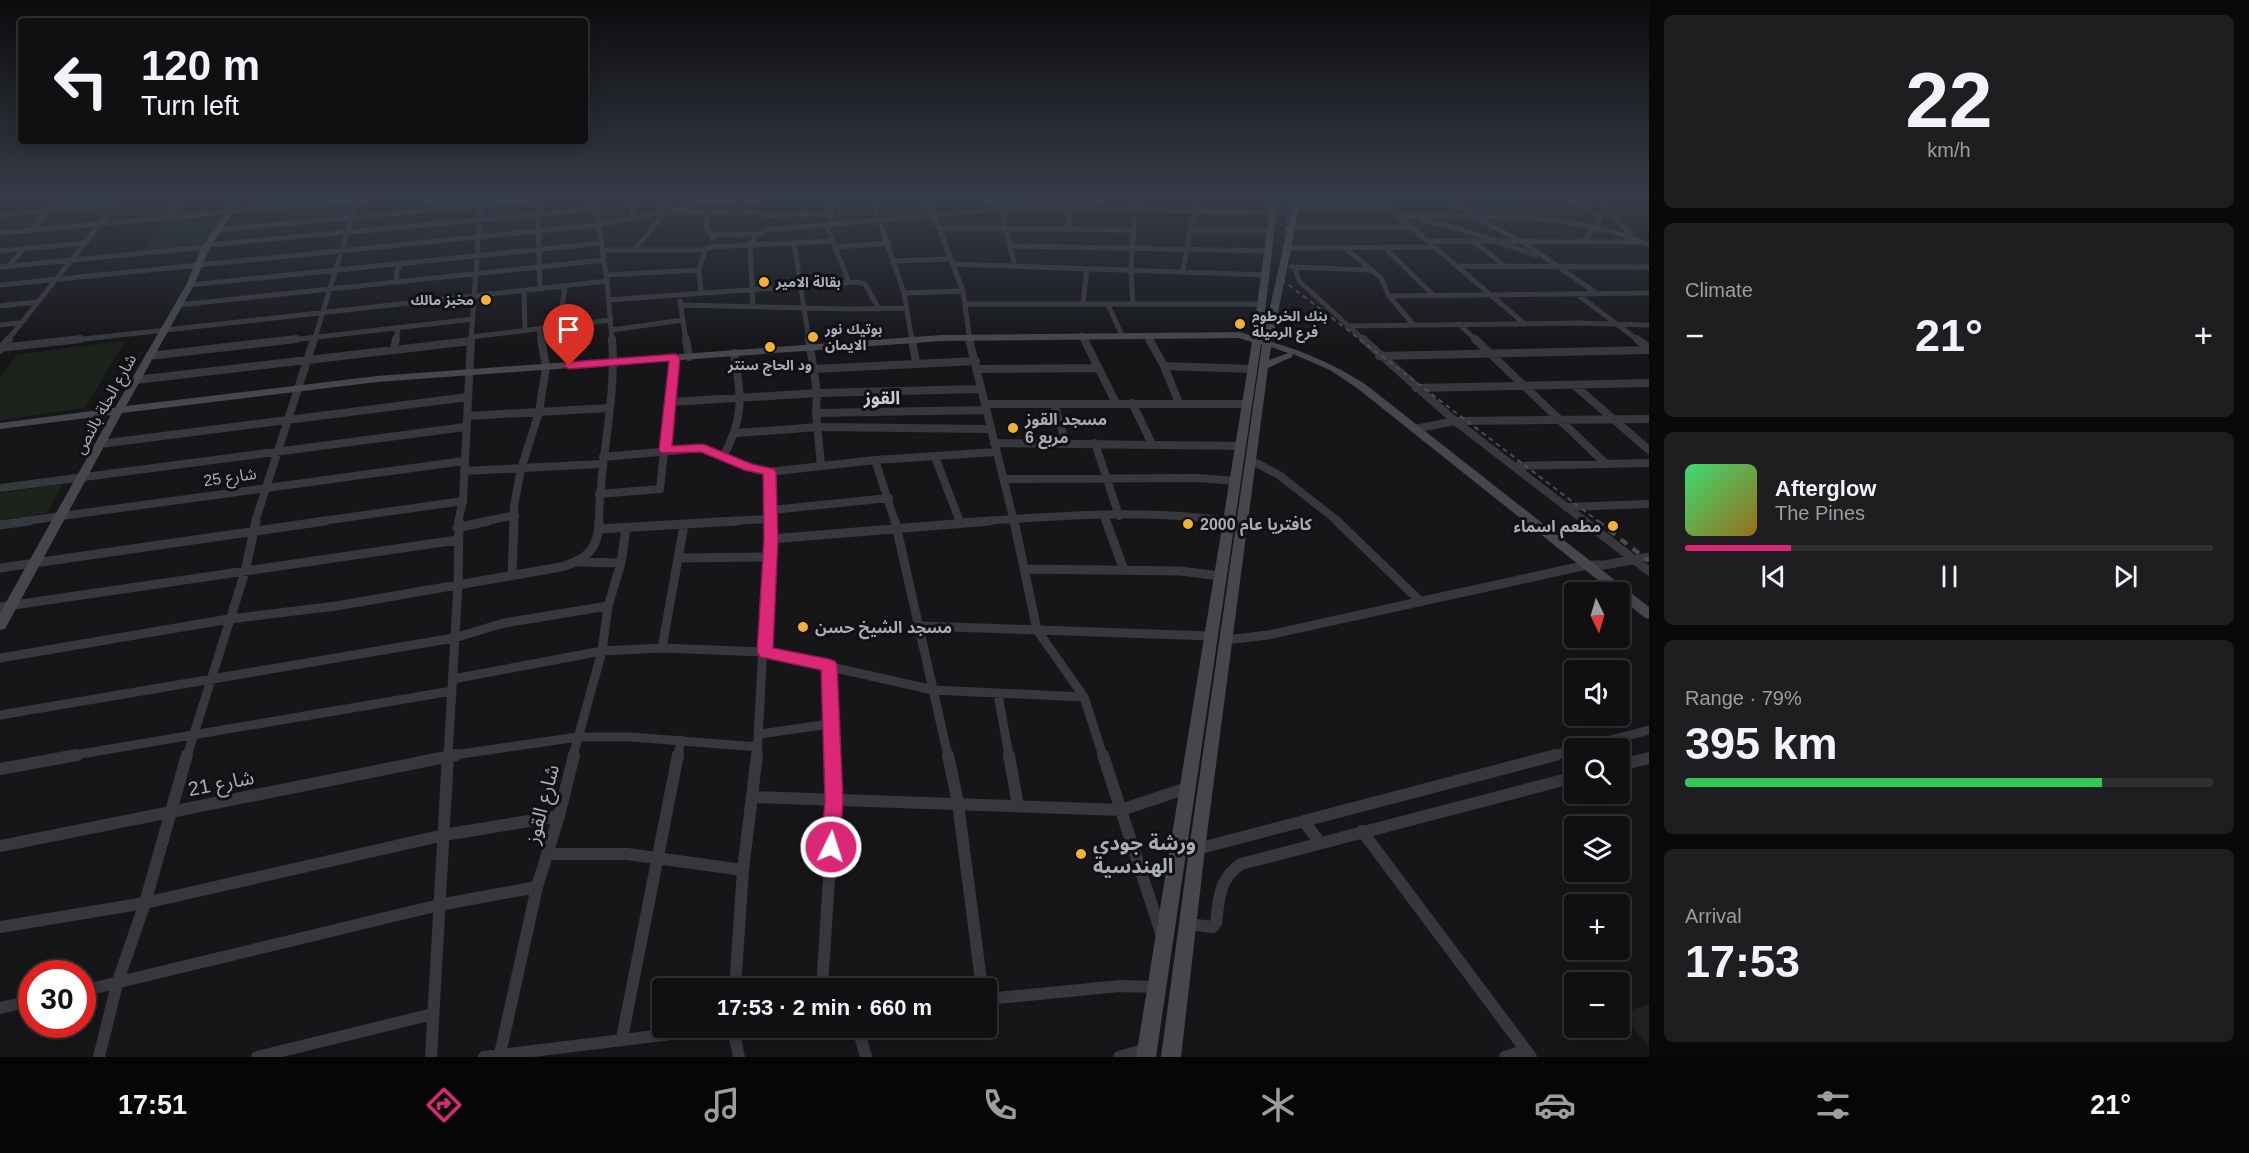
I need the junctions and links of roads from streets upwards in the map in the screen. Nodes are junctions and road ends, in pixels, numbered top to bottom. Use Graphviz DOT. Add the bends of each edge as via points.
graph roads {
  1 [pos="31,248"];
  2 [pos="80,248"];
  3 [pos="184,248"];
  4 [pos="206,248"];
  5 [pos="360,248"];
  6 [pos="477,248"];
  7 [pos="575,248"];
  8 [pos="603,248"];
  9 [pos="624,248"];
  10 [pos="714,248"];
  11 [pos="750,248"];
  12 [pos="795,248"];
  13 [pos="836,248"];
  14 [pos="890,248"];
  15 [pos="947,248"];
  16 [pos="1011,248"];
  17 [pos="1132,248"];
  18 [pos="1150,248"];
  19 [pos="1290,248"];
  20 [pos="1344,248"];
  21 [pos="1385,248"];
  22 [pos="1436,248"];
  23 [pos="1483,248"];
  24 [pos="1515,248"];
  25 [pos="1531,248"];
  26 [pos="24,249"];
  27 [pos="635,249"];
  28 [pos="707,249"];
  29 [pos="1187,249"];
  30 [pos="341,250"];
  31 [pos="540,250"];
  32 [pos="0,251"];
  33 [pos="1269,251"];
  34 [pos="477,256"];
  35 [pos="1545,258"];
  36 [pos="70,260"];
  37 [pos="604,260"];
  38 [pos="894,261"];
  39 [pos="952,262"];
  40 [pos="401,263"];
  41 [pos="199,265"];
  42 [pos="8,266"];
  43 [pos="1015,266"];
  44 [pos="1506,266"];
  45 [pos="1557,266"];
  46 [pos="0,267"];
  47 [pos="540,267"];
  48 [pos="1290,267"];
  49 [pos="1457,267"];
  50 [pos="1649,267"];
  51 [pos="1087,269"];
  52 [pos="336,270"];
  53 [pos="699,270"];
  54 [pos="1131,270"];
  55 [pos="1369,270"];
  56 [pos="1183,271"];
  57 [pos="477,274"];
  58 [pos="1266,275"];
  59 [pos="607,278"];
  60 [pos="55,280"];
  61 [pos="396,282"];
  62 [pos="849,282"];
  63 [pos="0,285"];
  64 [pos="190,285"];
  65 [pos="801,285"];
  66 [pos="565,286"];
  67 [pos="329,289"];
  68 [pos="540,289"];
  69 [pos="754,289"];
  70 [pos="524,291"];
  71 [pos="963,291"];
  72 [pos="701,293"];
  73 [pos="904,293"];
  74 [pos="1649,293"];
  75 [pos="680,294"];
  76 [pos="1490,294"];
  77 [pos="1576,294"];
  78 [pos="1597,294"];
  79 [pos="1433,295"];
  80 [pos="476,296"];
  81 [pos="1389,296"];
  82 [pos="608,300"];
  83 [pos="36,302"];
  84 [pos="966,304"];
  85 [pos="1083,304"];
  86 [pos="1108,304"];
  87 [pos="1133,304"];
  88 [pos="1261,304"];
  89 [pos="178,305"];
  90 [pos="681,305"];
  91 [pos="0,306"];
  92 [pos="753,306"];
  93 [pos="805,308"];
  94 [pos="906,308"];
  95 [pos="879,309"];
  96 [pos="321,313"];
  97 [pos="472,319"];
  98 [pos="611,320"];
  99 [pos="683,320"];
  100 [pos="20,323"];
  101 [pos="1413,324"];
  102 [pos="1459,324"];
  103 [pos="1524,324"];
  104 [pos="1616,324"];
  105 [pos="0,325"];
  106 [pos="1649,325"];
  107 [pos="563,326"];
  108 [pos="1347,326"];
  109 [pos="398,328"];
  110 [pos="539,329"];
  111 [pos="163,330"];
  112 [pos="525,330"];
  113 [pos="612,330"];
  114 [pos="1082,335"];
  115 [pos="1122,335"];
  116 [pos="315,336"];
  117 [pos="1147,336"];
  118 [pos="969,337"];
  119 [pos="471,339"];
  120 [pos="911,340"];
  121 [pos="1262,345"];
  122 [pos="811,348"];
  123 [pos="0,349"];
  124 [pos="394,349"];
  125 [pos="1649,349"];
  126 [pos="735,353"];
  127 [pos="1490,354"];
  128 [pos="1289,355"];
  129 [pos="149,356"];
  130 [pos="1379,356"];
  131 [pos="675,357"];
  132 [pos="689,357"];
  133 [pos="1310,358"];
  134 [pos="308,360"];
  135 [pos="614,362"];
  136 [pos="916,363"];
  137 [pos="976,365"];
  138 [pos="1164,366"];
  139 [pos="546,367"];
  140 [pos="1098,368"];
  141 [pos="1258,368"];
  142 [pos="813,369"];
  143 [pos="470,372"];
  144 [pos="136,380"];
  145 [pos="1649,383"];
  146 [pos="1574,385"];
  147 [pos="1526,386"];
  148 [pos="300,388"];
  149 [pos="981,388"];
  150 [pos="1416,388"];
  151 [pos="817,393"];
  152 [pos="468,397"];
  153 [pos="743,397"];
  154 [pos="671,402"];
  155 [pos="1116,403"];
  156 [pos="1132,403"];
  157 [pos="1179,403"];
  158 [pos="1054,404"];
  159 [pos="1245,404"];
  160 [pos="985,407"];
  161 [pos="608,408"];
  162 [pos="118,412"];
  163 [pos="539,412"];
  164 [pos="816,413"];
  165 [pos="467,416"];
  166 [pos="1614,418"];
  167 [pos="1649,419"];
  168 [pos="289,420"];
  169 [pos="1562,420"];
  170 [pos="1455,422"];
  171 [pos="0,426"];
  172 [pos="465,427"];
  173 [pos="818,427"];
  174 [pos="990,429"];
  175 [pos="1416,429"];
  176 [pos="737,433"];
  177 [pos="1066,443"];
  178 [pos="1095,443"];
  179 [pos="100,444"];
  180 [pos="1152,444"];
  181 [pos="1240,446"];
  182 [pos="995,448"];
  183 [pos="665,450"];
  184 [pos="1649,450"];
  185 [pos="280,451"];
  186 [pos="723,457"];
  187 [pos="935,457"];
  188 [pos="602,460"];
  189 [pos="875,460"];
  190 [pos="1252,461"];
  191 [pos="1649,463"];
  192 [pos="1606,464"];
  193 [pos="821,465"];
  194 [pos="464,466"];
  195 [pos="1512,466"];
  196 [pos="521,469"];
  197 [pos="770,472"];
  198 [pos="81,478"];
  199 [pos="1107,478"];
  200 [pos="1005,479"];
  201 [pos="1235,481"];
  202 [pos="266,488"];
  203 [pos="0,489"];
  204 [pos="598,494"];
  205 [pos="889,498"];
  206 [pos="463,501"];
  207 [pos="1649,504"];
  208 [pos="1565,507"];
  209 [pos="771,514"];
  210 [pos="515,515"];
  211 [pos="59,516"];
  212 [pos="1104,516"];
  213 [pos="1119,516"];
  214 [pos="1014,519"];
  215 [pos="1228,521"];
  216 [pos="960,522"];
  217 [pos="0,525"];
  218 [pos="684,525"];
  219 [pos="894,527"];
  220 [pos="457,528"];
  221 [pos="627,528"];
  222 [pos="253,529"];
  223 [pos="599,530"];
  224 [pos="771,539"];
  225 [pos="457,540"];
  226 [pos="770,557"];
  227 [pos="1632,557"];
  228 [pos="1649,557"];
  229 [pos="678,558"];
  230 [pos="579,562"];
  231 [pos="33,563"];
  232 [pos="621,563"];
  233 [pos="1587,565"];
  234 [pos="0,568"];
  235 [pos="1026,569"];
  236 [pos="1124,570"];
  237 [pos="1649,571"];
  238 [pos="245,572"];
  239 [pos="512,576"];
  240 [pos="1220,576"];
  241 [pos="458,585"];
  242 [pos="1421,603"];
  243 [pos="608,606"];
  244 [pos="5,607"];
  245 [pos="1649,614"];
  246 [pos="229,619"];
  247 [pos="0,625"];
  248 [pos="920,626"];
  249 [pos="1037,630"];
  250 [pos="1211,636"];
  251 [pos="454,638"];
  252 [pos="1226,640"];
  253 [pos="662,648"];
  254 [pos="602,651"];
  255 [pos="765,652"];
  256 [pos="0,658"];
  257 [pos="829,665"];
  258 [pos="211,681"];
  259 [pos="452,685"];
  260 [pos="933,690"];
  261 [pos="998,694"];
  262 [pos="1084,697"];
  263 [pos="0,715"];
  264 [pos="830,724"];
  265 [pos="1649,730"];
  266 [pos="193,734"];
  267 [pos="760,734"];
  268 [pos="578,737"];
  269 [pos="1629,738"];
  270 [pos="681,740"];
  271 [pos="758,747"];
  272 [pos="1564,753"];
  273 [pos="449,756"];
  274 [pos="1649,758"];
  275 [pos="1630,763"];
  276 [pos="0,769"];
  277 [pos="1564,780"];
  278 [pos="1187,788"];
  279 [pos="752,797"];
  280 [pos="834,800"];
  281 [pos="958,803"];
  282 [pos="1018,806"];
  283 [pos="1120,810"];
  284 [pos="172,812"];
  285 [pos="559,816"];
  286 [pos="1304,821"];
  287 [pos="1362,831"];
  288 [pos="444,835"];
  289 [pos="1320,843"];
  290 [pos="0,846"];
  291 [pos="1197,849"];
  292 [pos="548,854"];
  293 [pos="659,860"];
  294 [pos="743,870"];
  295 [pos="537,887"];
  296 [pos="144,903"];
  297 [pos="439,905"];
  298 [pos="1187,924"];
  299 [pos="0,927"];
  300 [pos="1163,939"];
  301 [pos="736,978"];
  302 [pos="823,978"];
  303 [pos="981,978"];
  304 [pos="117,984"];
  305 [pos="1157,987"];
  306 [pos="96,988"];
  307 [pos="997,998"];
  308 [pos="18,1004"];
  309 [pos="0,1008"];
  310 [pos="433,1014"];
  311 [pos="652,1035"];
  312 [pos="622,1038"];
  313 [pos="735,1038"];
  314 [pos="861,1038"];
  315 [pos="1146,1053"];
  316 [pos="500,1054"];
  317 [pos="1528,1054"];
  318 [pos="99,1057"];
  319 [pos="257,1057"];
  320 [pos="431,1057"];
  321 [pos="484,1057"];
  322 [pos="739,1057"];
  323 [pos="866,1057"];
  324 [pos="1119,1057"];
  325 [pos="1171,1057"];
  326 [pos="1505,1057"];
  1 -- 26 [label="street"];
  2 -- 36 [label="street"];
  3 -- 36 [label="street"];
  4 -- 41 [label="street, شارع الحلة بالنص"];
  5 -- 30 [label="street"];
  6 -- 34 [label="street"];
  7 -- 31 [label="street"];
  8 -- 37 [label="street"];
  9 -- 27 [label="street"];
  10 -- 28 [label="street"];
  11 -- 69 [label="street"];
  12 -- 65 [label="street"];
  13 -- 62 [label="street"];
  14 -- 38 [label="street"];
  15 -- 39 [label="street"];
  16 -- 43 [label="street"];
  17 -- 54 [label="street"];
  18 -- 29 [label="street"];
  19 -- 48 [label="street"];
  20 -- 55 [label="street"];
  21 -- 79 [label="street"];
  22 -- 49 [label="street"];
  23 -- 44 [label="street"];
  24 -- 35 [label="street"];
  25 -- 35 [label="street"];
  26 -- 32 [label="street"];
  26 -- 42 [label="street"];
  27 -- 28 [label="street"];
  28 -- 53 [label="street"];
  29 -- 33 [label="street"];
  29 -- 56 [label="street"];
  30 -- 41 [label="street"];
  30 -- 52 [label="street"];
  31 -- 34 [label="street"];
  31 -- 47 [label="street"];
  33 -- 58 [label="street"];
  34 -- 40 [label="street"];
  34 -- 57 [label="street"];
  35 -- 45 [label="street"];
  36 -- 42 [label="street"];
  36 -- 60 [label="street"];
  37 -- 47 [label="street"];
  37 -- 59 [label="street"];
  38 -- 39 [label="street"];
  38 -- 73 [label="street"];
  39 -- 43 [label="street"];
  39 -- 71 [label="street"];
  40 -- 52 [label="street"];
  40 -- 61 [label="street"];
  41 -- 60 [label="street"];
  41 -- 64 [label="street, شارع الحلة بالنص"];
  42 -- 46 [label="street"];
  43 -- 51 [label="street"];
  44 -- 45 [label="street"];
  44 -- 49 [label="street"];
  45 -- 50 [label="street"];
  45 -- 78 [label="street"];
  47 -- 57 [label="street"];
  47 -- 68 [label="street"];
  48 -- 55 [label="street"];
  48 -- 108 [label="street" via="1299,281"];
  48 -- 121 [label="street"];
  49 -- 76 [label="street"];
  51 -- 54 [label="street"];
  51 -- 85 [label="street"];
  52 -- 64 [label="street"];
  52 -- 67 [label="street"];
  53 -- 59 [label="street"];
  53 -- 72 [label="street"];
  54 -- 56 [label="street"];
  54 -- 87 [label="street"];
  55 -- 81 [label="street" via="1381,278"];
  56 -- 58 [label="street"];
  57 -- 61 [label="street"];
  57 -- 80 [label="street"];
  58 -- 88 [label="street"];
  59 -- 66 [label="street"];
  59 -- 82 [label="street"];
  60 -- 63 [label="street"];
  60 -- 83 [label="street"];
  61 -- 67 [label="street"];
  62 -- 65 [label="street"];
  62 -- 95 [label="street" via="864,284"];
  64 -- 89 [label="street, شارع الحلة بالنص"];
  65 -- 69 [label="street"];
  65 -- 93 [label="street"];
  66 -- 68 [label="street"];
  66 -- 107 [label="street"];
  67 -- 89 [label="street"];
  67 -- 96 [label="street"];
  68 -- 70 [label="street"];
  69 -- 72 [label="street"];
  69 -- 92 [label="street"];
  70 -- 80 [label="street"];
  70 -- 112 [label="street"];
  71 -- 73 [label="street"];
  71 -- 84 [label="street"];
  72 -- 75 [label="street"];
  73 -- 94 [label="street"];
  74 -- 78 [label="street"];
  75 -- 82 [label="street"];
  75 -- 90 [label="street"];
  76 -- 77 [label="street"];
  76 -- 79 [label="street"];
  76 -- 103 [label="street"];
  77 -- 78 [label="street"];
  77 -- 104 [label="street"];
  79 -- 81 [label="street"];
  80 -- 96 [label="street"];
  80 -- 97 [label="street"];
  81 -- 101 [label="street"];
  82 -- 98 [label="street"];
  83 -- 91 [label="street"];
  83 -- 100 [label="street"];
  84 -- 85 [label="street"];
  84 -- 118 [label="street"];
  85 -- 86 [label="street"];
  86 -- 87 [label="street"];
  86 -- 115 [label="street"];
  87 -- 88 [label="street"];
  88 -- 121 [label="street"];
  89 -- 111 [label="street, شارع الحلة بالنص"];
  90 -- 92 [label="street"];
  90 -- 99 [label="street"];
  92 -- 93 [label="street"];
  93 -- 95 [label="street"];
  93 -- 122 [label="street"];
  94 -- 95 [label="street"];
  94 -- 120 [label="street"];
  96 -- 111 [label="street"];
  96 -- 116 [label="street"];
  97 -- 109 [label="street"];
  97 -- 119 [label="street"];
  98 -- 107 [label="street"];
  98 -- 113 [label="street"];
  99 -- 113 [label="street"];
  99 -- 132 [label="street"];
  100 -- 105 [label="street"];
  100 -- 123 [label="street"];
  101 -- 102 [label="street"];
  101 -- 108 [label="street"];
  102 -- 103 [label="street"];
  102 -- 127 [label="street"];
  103 -- 104 [label="street"];
  104 -- 106 [label="street"];
  104 -- 125 [label="street"];
  107 -- 110 [label="street"];
  108 -- 130 [label="street"];
  109 -- 116 [label="street"];
  109 -- 124 [label="street"];
  110 -- 112 [label="street"];
  110 -- 139 [label="street"];
  111 -- 123 [label="street"];
  111 -- 129 [label="street, شارع الحلة بالنص"];
  112 -- 119 [label="street"];
  113 -- 135 [label="street"];
  114 -- 115 [label="street"];
  114 -- 118 [label="street"];
  114 -- 140 [label="street"];
  115 -- 117 [label="street"];
  116 -- 129 [label="street"];
  116 -- 134 [label="street"];
  117 -- 121 [label="street" via="1240,335"];
  117 -- 138 [label="street"];
  118 -- 120 [label="street"];
  118 -- 137 [label="street"];
  119 -- 124 [label="street"];
  119 -- 143 [label="street"];
  120 -- 122 [label="street"];
  120 -- 136 [label="street"];
  121 -- 128 [label="street"];
  121 -- 133 [label="street"];
  121 -- 141 [label="street"];
  122 -- 126 [label="street"];
  122 -- 142 [label="street"];
  124 -- 134 [label="street"];
  125 -- 127 [label="street"];
  126 -- 132 [label="street"];
  126 -- 153 [label="street"];
  127 -- 130 [label="street"];
  127 -- 147 [label="street"];
  128 -- 133 [label="street"];
  128 -- 141 [label="street"];
  129 -- 144 [label="street, شارع الحلة بالنص"];
  130 -- 150 [label="street"];
  131 -- 132 [label="street"];
  131 -- 135 [label="street"];
  131 -- 154 [label="street"];
  133 -- 175 [label="street" via="1341,372"];
  134 -- 144 [label="street"];
  134 -- 148 [label="street"];
  135 -- 139 [label="street"];
  135 -- 161 [label="street"];
  136 -- 137 [label="street"];
  136 -- 142 [label="street"];
  137 -- 140 [label="street"];
  137 -- 149 [label="street"];
  138 -- 141 [label="street"];
  138 -- 157 [label="street"];
  139 -- 143 [label="street"];
  139 -- 163 [label="street"];
  140 -- 155 [label="street"];
  141 -- 159 [label="street"];
  141 -- 190 [label="street"];
  142 -- 151 [label="street"];
  143 -- 148 [label="street"];
  143 -- 152 [label="street"];
  144 -- 162 [label="street, شارع الحلة بالنص"];
  145 -- 146 [label="street"];
  146 -- 147 [label="street"];
  146 -- 166 [label="street"];
  147 -- 150 [label="street"];
  147 -- 169 [label="street"];
  148 -- 162 [label="street"];
  148 -- 168 [label="street"];
  149 -- 151 [label="street"];
  149 -- 160 [label="street"];
  150 -- 170 [label="street"];
  151 -- 153 [label="street"];
  151 -- 164 [label="street"];
  152 -- 165 [label="street"];
  152 -- 168 [label="street"];
  153 -- 154 [label="street"];
  153 -- 176 [label="street"];
  154 -- 183 [label="street"];
  155 -- 156 [label="street"];
  155 -- 158 [label="street"];
  156 -- 157 [label="street"];
  156 -- 180 [label="street"];
  157 -- 159 [label="street"];
  158 -- 160 [label="street"];
  158 -- 177 [label="street"];
  159 -- 181 [label="street"];
  160 -- 164 [label="street"];
  160 -- 174 [label="street"];
  161 -- 163 [label="street"];
  161 -- 188 [label="street"];
  162 -- 171 [label="street"];
  162 -- 179 [label="street, شارع الحلة بالنص"];
  163 -- 165 [label="street"];
  163 -- 196 [label="street"];
  164 -- 173 [label="street"];
  165 -- 172 [label="street"];
  166 -- 167 [label="street"];
  166 -- 169 [label="street"];
  166 -- 184 [label="street"];
  168 -- 179 [label="street"];
  168 -- 185 [label="street"];
  169 -- 170 [label="street"];
  169 -- 192 [label="street"];
  170 -- 175 [label="street"];
  170 -- 195 [label="street"];
  172 -- 185 [label="street"];
  172 -- 194 [label="street"];
  173 -- 174 [label="street"];
  173 -- 176 [label="street"];
  173 -- 193 [label="street"];
  174 -- 182 [label="street"];
  175 -- 233 [label="street"];
  176 -- 186 [label="street"];
  177 -- 178 [label="street"];
  177 -- 182 [label="street"];
  178 -- 180 [label="street"];
  178 -- 199 [label="street"];
  179 -- 198 [label="street, شارع الحلة بالنص"];
  180 -- 181 [label="street"];
  181 -- 201 [label="street"];
  182 -- 187 [label="street"];
  182 -- 200 [label="street"];
  183 -- 186 [label="street, شارع 25" via="703,448"];
  183 -- 188 [label="street, شارع 25"];
  183 -- 204 [label="street" via="660,489"];
  185 -- 198 [label="street"];
  185 -- 202 [label="street"];
  186 -- 197 [label="street, شارع 25"];
  187 -- 189 [label="street"];
  187 -- 216 [label="street"];
  188 -- 196 [label="street, شارع 25"];
  188 -- 204 [label="street"];
  189 -- 193 [label="street"];
  189 -- 205 [label="street"];
  190 -- 242 [label="street" via="1279,475 1329,513"];
  190 -- 252 [label="street"];
  191 -- 192 [label="street"];
  192 -- 195 [label="street"];
  193 -- 197 [label="street"];
  194 -- 196 [label="street, شارع 25"];
  194 -- 202 [label="street, شارع 25"];
  194 -- 206 [label="street"];
  195 -- 208 [label="street"];
  196 -- 210 [label="street"];
  197 -- 209 [label="street"];
  198 -- 203 [label="street"];
  198 -- 211 [label="street, شارع الحلة بالنص"];
  199 -- 200 [label="street"];
  199 -- 201 [label="street"];
  199 -- 213 [label="street"];
  200 -- 214 [label="street"];
  201 -- 215 [label="street"];
  202 -- 211 [label="street, شارع 25"];
  202 -- 222 [label="street"];
  204 -- 223 [label="street"];
  205 -- 209 [label="street"];
  205 -- 219 [label="street"];
  206 -- 220 [label="street"];
  206 -- 222 [label="street"];
  207 -- 208 [label="street"];
  208 -- 227 [label="street"];
  209 -- 218 [label="street"];
  209 -- 224 [label="street"];
  210 -- 220 [label="street"];
  210 -- 239 [label="street"];
  211 -- 217 [label="street, شارع 25"];
  211 -- 231 [label="street, شارع الحلة بالنص"];
  212 -- 213 [label="street"];
  212 -- 214 [label="street"];
  212 -- 236 [label="street"];
  213 -- 215 [label="street" via="1192,516"];
  214 -- 216 [label="street"];
  214 -- 235 [label="street"];
  215 -- 240 [label="street"];
  216 -- 219 [label="street"];
  218 -- 221 [label="street"];
  218 -- 229 [label="street"];
  219 -- 224 [label="street"];
  219 -- 248 [label="street"];
  220 -- 225 [label="street"];
  221 -- 223 [label="street"];
  221 -- 232 [label="street, شارع القوز"];
  222 -- 231 [label="street"];
  222 -- 238 [label="street"];
  223 -- 230 [label="street" via="590,553"];
  224 -- 226 [label="street"];
  225 -- 238 [label="street"];
  225 -- 241 [label="street"];
  226 -- 229 [label="street"];
  226 -- 255 [label="street"];
  227 -- 228 [label="street"];
  227 -- 233 [label="street" via="1605,567"];
  227 -- 237 [label="street"];
  229 -- 253 [label="street"];
  230 -- 232 [label="street"];
  230 -- 239 [label="street"];
  231 -- 234 [label="street"];
  231 -- 244 [label="street, شارع الحلة بالنص"];
  232 -- 243 [label="street, شارع القوز"];
  233 -- 242 [label="street"];
  233 -- 245 [label="street"];
  235 -- 236 [label="street"];
  235 -- 249 [label="street"];
  236 -- 240 [label="street"];
  238 -- 244 [label="street"];
  238 -- 246 [label="street"];
  239 -- 241 [label="street"];
  240 -- 250 [label="street"];
  241 -- 246 [label="street"];
  241 -- 251 [label="street"];
  242 -- 252 [label="street"];
  243 -- 251 [label="street" via="504,623"];
  243 -- 254 [label="street, شارع القوز"];
  244 -- 247 [label="street, شارع الحلة بالنص"];
  246 -- 256 [label="street"];
  246 -- 258 [label="street"];
  248 -- 249 [label="street"];
  248 -- 260 [label="street"];
  249 -- 250 [label="street"];
  249 -- 262 [label="street"];
  250 -- 278 [label="street"];
  251 -- 258 [label="street"];
  251 -- 259 [label="street"];
  252 -- 291 [label="street"];
  253 -- 254 [label="street"];
  253 -- 255 [label="street"];
  254 -- 259 [label="street"];
  254 -- 268 [label="street, شارع القوز"];
  255 -- 257 [label="street"];
  255 -- 267 [label="street"];
  257 -- 260 [label="street"];
  257 -- 264 [label="street"];
  258 -- 263 [label="street"];
  258 -- 266 [label="street"];
  259 -- 266 [label="street"];
  259 -- 273 [label="street"];
  260 -- 261 [label="street"];
  260 -- 281 [label="street"];
  261 -- 262 [label="street"];
  261 -- 282 [label="street"];
  262 -- 283 [label="street"];
  264 -- 267 [label="street"];
  264 -- 280 [label="street"];
  265 -- 269 [label="street"];
  266 -- 276 [label="street"];
  266 -- 284 [label="street"];
  267 -- 271 [label="street"];
  268 -- 270 [label="street, شارع 21"];
  268 -- 273 [label="street, شارع 21"];
  268 -- 285 [label="street, شارع القوز"];
  270 -- 271 [label="street, شارع 21"];
  270 -- 293 [label="street"];
  271 -- 279 [label="street"];
  272 -- 286 [label="street"];
  273 -- 284 [label="street, شارع 21"];
  273 -- 288 [label="street"];
  274 -- 275 [label="street"];
  277 -- 287 [label="street"];
  278 -- 283 [label="street"];
  278 -- 300 [label="street"];
  279 -- 280 [label="street"];
  279 -- 294 [label="street"];
  280 -- 281 [label="street"];
  280 -- 302 [label="street"];
  281 -- 282 [label="street"];
  281 -- 303 [label="street"];
  282 -- 283 [label="street"];
  283 -- 300 [label="street"];
  284 -- 290 [label="street, شارع 21"];
  284 -- 296 [label="street"];
  285 -- 288 [label="street"];
  285 -- 292 [label="street, شارع القوز"];
  286 -- 289 [label="street"];
  286 -- 291 [label="street"];
  287 -- 289 [label="street"];
  287 -- 317 [label="street"];
  288 -- 296 [label="street"];
  288 -- 297 [label="street"];
  289 -- 298 [label="street" via="1230,869 1220,890 1213,927"];
  291 -- 298 [label="street"];
  292 -- 293 [label="street" via="627,854"];
  292 -- 295 [label="street, شارع القوز"];
  293 -- 294 [label="street"];
  293 -- 312 [label="street"];
  294 -- 301 [label="street"];
  295 -- 297 [label="street"];
  295 -- 316 [label="street, شارع القوز"];
  296 -- 299 [label="street"];
  296 -- 304 [label="street"];
  297 -- 304 [label="street"];
  297 -- 310 [label="street"];
  298 -- 325 [label="street"];
  300 -- 305 [label="street"];
  304 -- 306 [label="street"];
  304 -- 318 [label="street"];
  305 -- 307 [label="street" via="1120,986"];
  305 -- 315 [label="street"];
  308 -- 309 [label="street"];
  310 -- 319 [label="street"];
  310 -- 320 [label="street"];
  311 -- 312 [label="street"];
  312 -- 316 [label="street"];
  313 -- 322 [label="street"];
  314 -- 323 [label="street"];
  315 -- 324 [label="street"];
  316 -- 321 [label="street"];
  317 -- 326 [label="street"];
}
